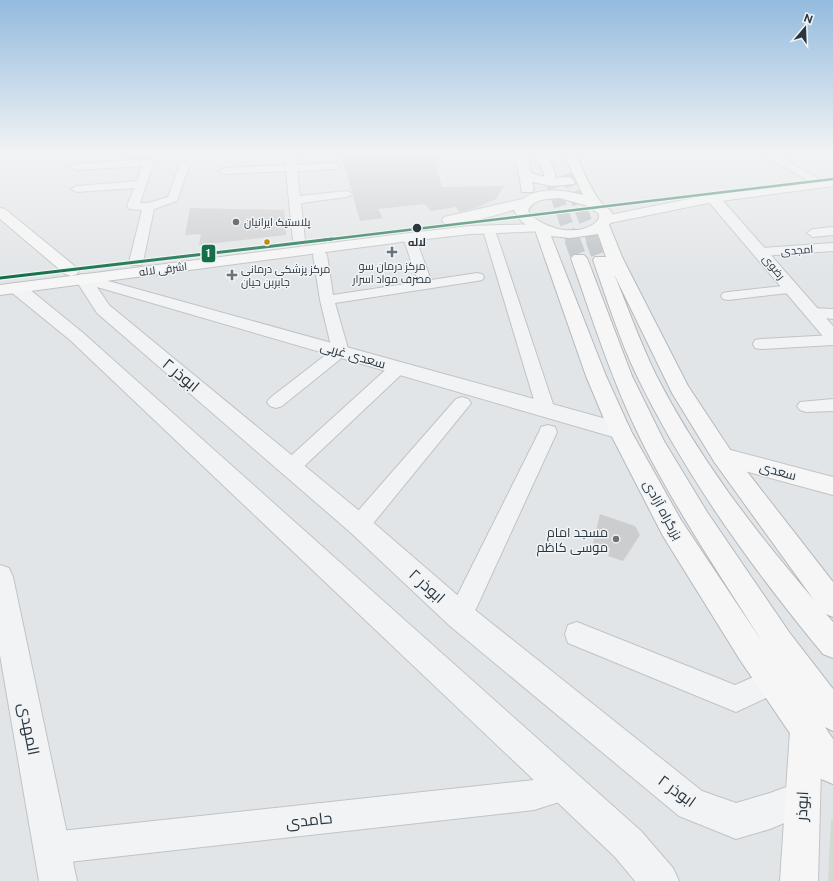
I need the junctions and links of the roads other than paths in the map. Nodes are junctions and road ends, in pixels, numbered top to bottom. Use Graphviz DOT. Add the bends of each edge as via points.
graph roads {
  1 [pos="138,193"];
  2 [pos="175,193"];
  3 [pos="294,193"];
  4 [pos="527,193"];
  5 [pos="586,193"];
  6 [pos="750,193"];
  7 [pos="347,194"];
  8 [pos="713,198"];
  9 [pos="295,200"];
  10 [pos="528,200"];
  11 [pos="149,207"];
  12 [pos="0,212"];
  13 [pos="600,214"];
  14 [pos="541,228"];
  15 [pos="490,230"];
  16 [pos="833,231"];
  17 [pos="813,232"];
  18 [pos="409,237"];
  19 [pos="299,240"];
  20 [pos="833,247"];
  21 [pos="762,252"];
  22 [pos="320,255"];
  23 [pos="551,259"];
  24 [pos="598,259"];
  25 [pos="136,262"];
  26 [pos="80,276"];
  27 [pos="477,277"];
  28 [pos="425,282"];
  29 [pos="6,286"];
  30 [pos="792,289"];
  31 [pos="728,296"];
  32 [pos="327,300"];
  33 [pos="812,312"];
  34 [pos="833,314"];
  35 [pos="833,339"];
  36 [pos="761,344"];
  37 [pos="341,352"];
  38 [pos="398,368"];
  39 [pos="276,402"];
  40 [pos="462,403"];
  41 [pos="833,405"];
  42 [pos="806,406"];
  43 [pos="546,410"];
  44 [pos="620,431"];
  45 [pos="548,432"];
  46 [pos="723,457"];
  47 [pos="291,467"];
  48 [pos="833,486"];
  49 [pos="359,525"];
  50 [pos="0,577"];
  51 [pos="833,604"];
  52 [pos="460,616"];
  53 [pos="5,630"];
  54 [pos="577,634"];
  55 [pos="833,644"];
  56 [pos="772,682"];
  57 [pos="819,723"];
  58 [pos="833,768"];
  59 [pos="565,787"];
  60 [pos="803,798"];
  61 [pos="51,848"];
  62 [pos="58,881"];
  63 [pos="660,881"];
  64 [pos="799,881"];
  1 -- 11 [label="street" via="134,206"];
  2 -- 11 [label="street" via="173,199"];
  3 -- 9 [label="street"];
  4 -- 10 [label="main road"];
  5 -- 13 [label="main road, بزرگراه آزادی"];
  6 -- 8 [label="main road"];
  7 -- 9 [label="street"];
  8 -- 13 [label="main road"];
  8 -- 21 [label="street, رضوی"];
  9 -- 19 [label="street"];
  10 -- 13 [label="main road, اشرفی لاله" via="560,194 578,197"];
  10 -- 14 [label="main road" via="521,211 524,218"];
  10 -- 19 [label="main road, اشرفی لاله" via="468,217"];
  11 -- 25 [label="street"];
  12 -- 26 [label="main road"];
  13 -- 14 [label="main road" via="594,230 582,233"];
  13 -- 24 [label="main road, بزرگراه آزادی"];
  14 -- 15 [label="main road, اشرفی لاله"];
  14 -- 23 [label="main road, بزرگراه آزادی"];
  15 -- 18 [label="main road, اشرفی لاله"];
  15 -- 43 [label="street"];
  16 -- 17 [label="street"];
  18 -- 26 [label="main road, اشرفی لاله"];
  18 -- 28 [label="street"];
  19 -- 25 [label="main road, اشرفی لاله"];
  20 -- 21 [label="street, امجدی"];
  21 -- 30 [label="street, رضوی"];
  22 -- 32 [label="street"];
  23 -- 24 [label="main road" via="562,252 579,249 600,252"];
  23 -- 44 [label="main road, بزرگراه آزادی"];
  24 -- 46 [label="main road, بزرگراه آزادی"];
  24 -- 55 [label="main road, بزرگراه آزادی" via="646,375 675,429 725,505 785,588"];
  24 -- 57 [label="main road, بزرگراه آزادی" via="622,376 654,444 698,519 780,642"];
  25 -- 26 [label="main road, اشرفی لاله"];
  26 -- 29 [label="main road, اشرفی لاله"];
  26 -- 37 [label="street, سعدی غربی"];
  26 -- 47 [label="street, ابوذر ۲" via="103,309"];
  27 -- 32 [label="street"];
  29 -- 59 [label="street" via="76,336"];
  30 -- 31 [label="street"];
  30 -- 33 [label="street, رضوی"];
  32 -- 37 [label="street"];
  33 -- 34 [label="street"];
  33 -- 35 [label="street, رضوی"];
  35 -- 36 [label="street"];
  37 -- 38 [label="street, سعدی غربی"];
  37 -- 39 [label="street"];
  38 -- 43 [label="street, سعدی غربی"];
  38 -- 47 [label="street"];
  40 -- 49 [label="street"];
  41 -- 42 [label="street"];
  43 -- 44 [label="street, سعدی غربی"];
  44 -- 56 [label="main road, بزرگراه آزادی" via="672,528"];
  45 -- 52 [label="street"];
  46 -- 48 [label="main road, سعدی"];
  46 -- 51 [label="main road, بزرگراه آزادی"];
  47 -- 49 [label="street, ابوذر ۲"];
  49 -- 52 [label="street, ابوذر ۲"];
  50 -- 53 [label="street, المهدی"];
  52 -- 60 [label="street, ابوذر ۲" via="691,804 736,821"];
  53 -- 61 [label="street, المهدی"];
  54 -- 56 [label="street" via="736,699"];
  56 -- 57 [label="main road, بزرگراه آزادی"];
  57 -- 58 [label="main road, بزرگراه آزادی"];
  57 -- 60 [label="main road, ابوذر"];
  59 -- 61 [label="street, حامدی" via="534,795"];
  59 -- 63 [label="street" via="628,844"];
  60 -- 64 [label="main road, ابوذر"];
  61 -- 62 [label="street, المهدی"];
}
